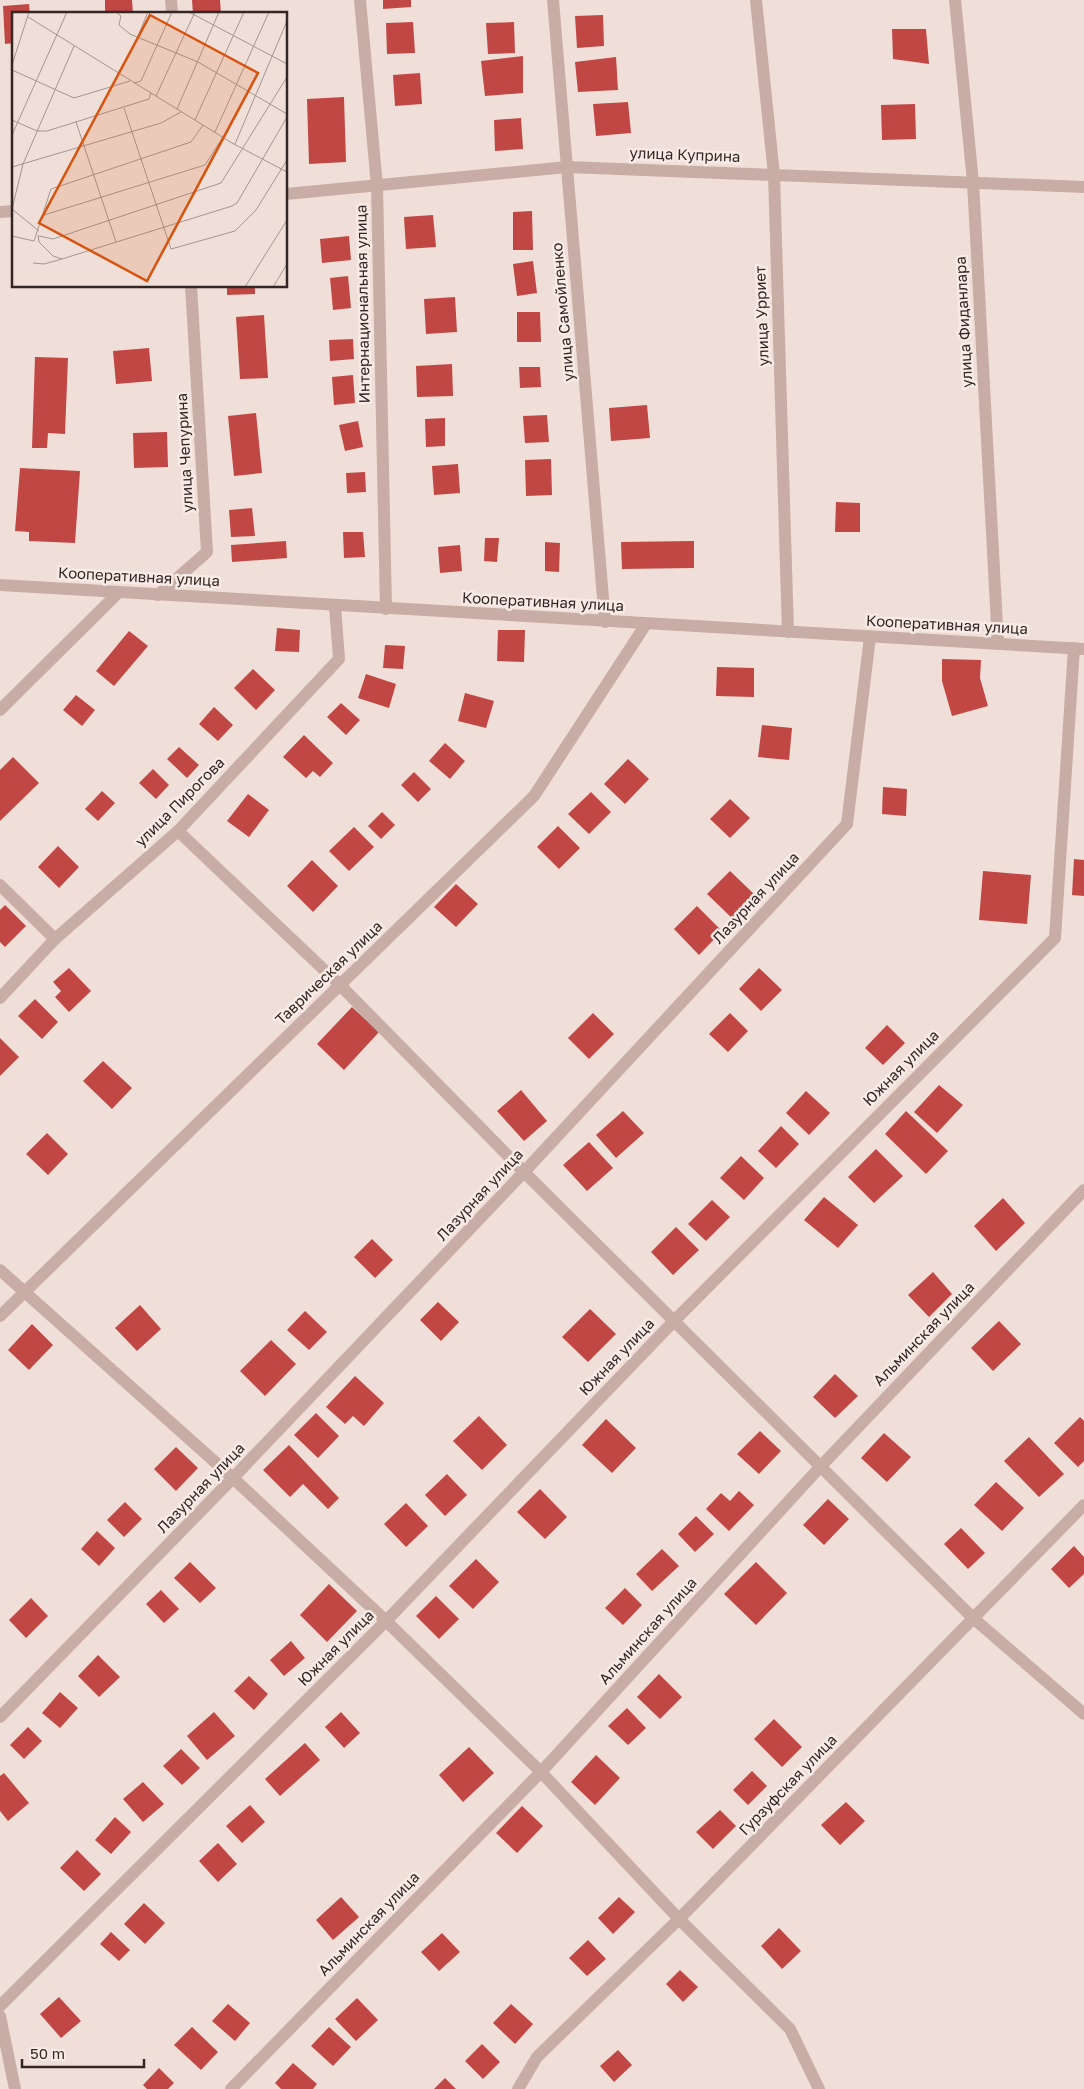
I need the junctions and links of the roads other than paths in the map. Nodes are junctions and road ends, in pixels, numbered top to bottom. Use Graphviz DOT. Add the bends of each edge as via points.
graph roads {
  1 [pos="360,0"];
  2 [pos="553,0"];
  3 [pos="756,0"];
  4 [pos="955,0"];
  5 [pos="567,167"];
  6 [pos="774,175"];
  7 [pos="973,182"];
  8 [pos="377,186"];
  9 [pos="1084,187"];
  10 [pos="288,194"];
  11 [pos="191,288"];
  12 [pos="0,585"];
  13 [pos="119,592"];
  14 [pos="158,595"];
  15 [pos="335,606"];
  16 [pos="386,609"];
  17 [pos="605,622"];
  18 [pos="646,624"];
  19 [pos="788,632"];
  20 [pos="870,637"];
  21 [pos="998,644"];
  22 [pos="1079,648"];
  23 [pos="0,710"];
  24 [pos="178,831"];
  25 [pos="0,885"];
  26 [pos="55,939"];
  27 [pos="340,985"];
  28 [pos="0,998"];
  29 [pos="524,1172"];
  30 [pos="1084,1190"];
  31 [pos="0,1270"];
  32 [pos="24,1292"];
  33 [pos="0,1316"];
  34 [pos="674,1321"];
  35 [pos="821,1466"];
  36 [pos="233,1478"];
  37 [pos="1084,1505"];
  38 [pos="973,1618"];
  39 [pos="386,1621"];
  40 [pos="1084,1714"];
  41 [pos="0,1718"];
  42 [pos="541,1772"];
  43 [pos="679,1919"];
  44 [pos="0,2006"];
  45 [pos="0,2016"];
  46 [pos="15,2089"];
  47 [pos="230,2089"];
  48 [pos="518,2089"];
  49 [pos="819,2089"];
  1 -- 8 [label="street, Интернациональная улица"];
  2 -- 5 [label="street, улица Самойленко"];
  3 -- 6 [label="street, улица Урриет"];
  4 -- 7 [label="street, улица Фиданлара"];
  5 -- 6 [label="street, улица Куприна"];
  5 -- 8 [label="street, улица Куприна"];
  5 -- 17 [label="street, улица Самойленко"];
  6 -- 7 [label="street, улица Куприна"];
  6 -- 19 [label="street, улица Урриет"];
  7 -- 9 [label="street, улица Куприна"];
  7 -- 21 [label="street, улица Фиданлара"];
  8 -- 10 [label="street, улица Куприна"];
  8 -- 16 [label="street, Интернациональная улица"];
  11 -- 14 [label="street, улица Чепурина" via="207,552"];
  12 -- 13 [label="street, Кооперативная улица"];
  13 -- 14 [label="street, Кооперативная улица"];
  13 -- 23 [label="street"];
  14 -- 15 [label="street, Кооперативная улица"];
  15 -- 16 [label="street, Кооперативная улица"];
  15 -- 24 [label="street, улица Пирогова" via="339,659"];
  16 -- 17 [label="street, Кооперативная улица"];
  17 -- 18 [label="street, Кооперативная улица"];
  18 -- 19 [label="street, Кооперативная улица"];
  18 -- 27 [label="street, Таврическая улица" via="534,796"];
  19 -- 20 [label="street, Кооперативная улица"];
  20 -- 21 [label="street, Кооперативная улица"];
  20 -- 29 [label="street, Лазурная улица" via="847,824"];
  21 -- 22 [label="street, Кооперативная улица"];
  22 -- 34 [label="street, Южная улица" via="1055,938"];
  24 -- 26 [label="street, улица Пирогова"];
  24 -- 27 [label="street"];
  25 -- 26 [label="street"];
  26 -- 28 [label="street, улица Пирогова"];
  27 -- 29 [label="street"];
  27 -- 32 [label="street, Таврическая улица"];
  29 -- 34 [label="street"];
  29 -- 36 [label="street, Лазурная улица"];
  30 -- 35 [label="street, Альминская улица"];
  31 -- 32 [label="street"];
  32 -- 33 [label="street, Таврическая улица"];
  32 -- 36 [label="street"];
  34 -- 35 [label="street"];
  34 -- 39 [label="street, Южная улица"];
  35 -- 38 [label="street"];
  35 -- 42 [label="street, Альминская улица"];
  36 -- 39 [label="street"];
  36 -- 41 [label="street, Лазурная улица"];
  37 -- 38 [label="street, Гурзуфская улица"];
  38 -- 40 [label="street"];
  38 -- 43 [label="street, Гурзуфская улица"];
  39 -- 42 [label="street"];
  39 -- 44 [label="street, Южная улица"];
  42 -- 43 [label="street"];
  42 -- 47 [label="street, Альминская улица"];
  43 -- 48 [label="street, Гурзуфская улица" via="537,2057"];
  43 -- 49 [label="street" via="790,2029"];
  45 -- 46 [label="street"];
}
